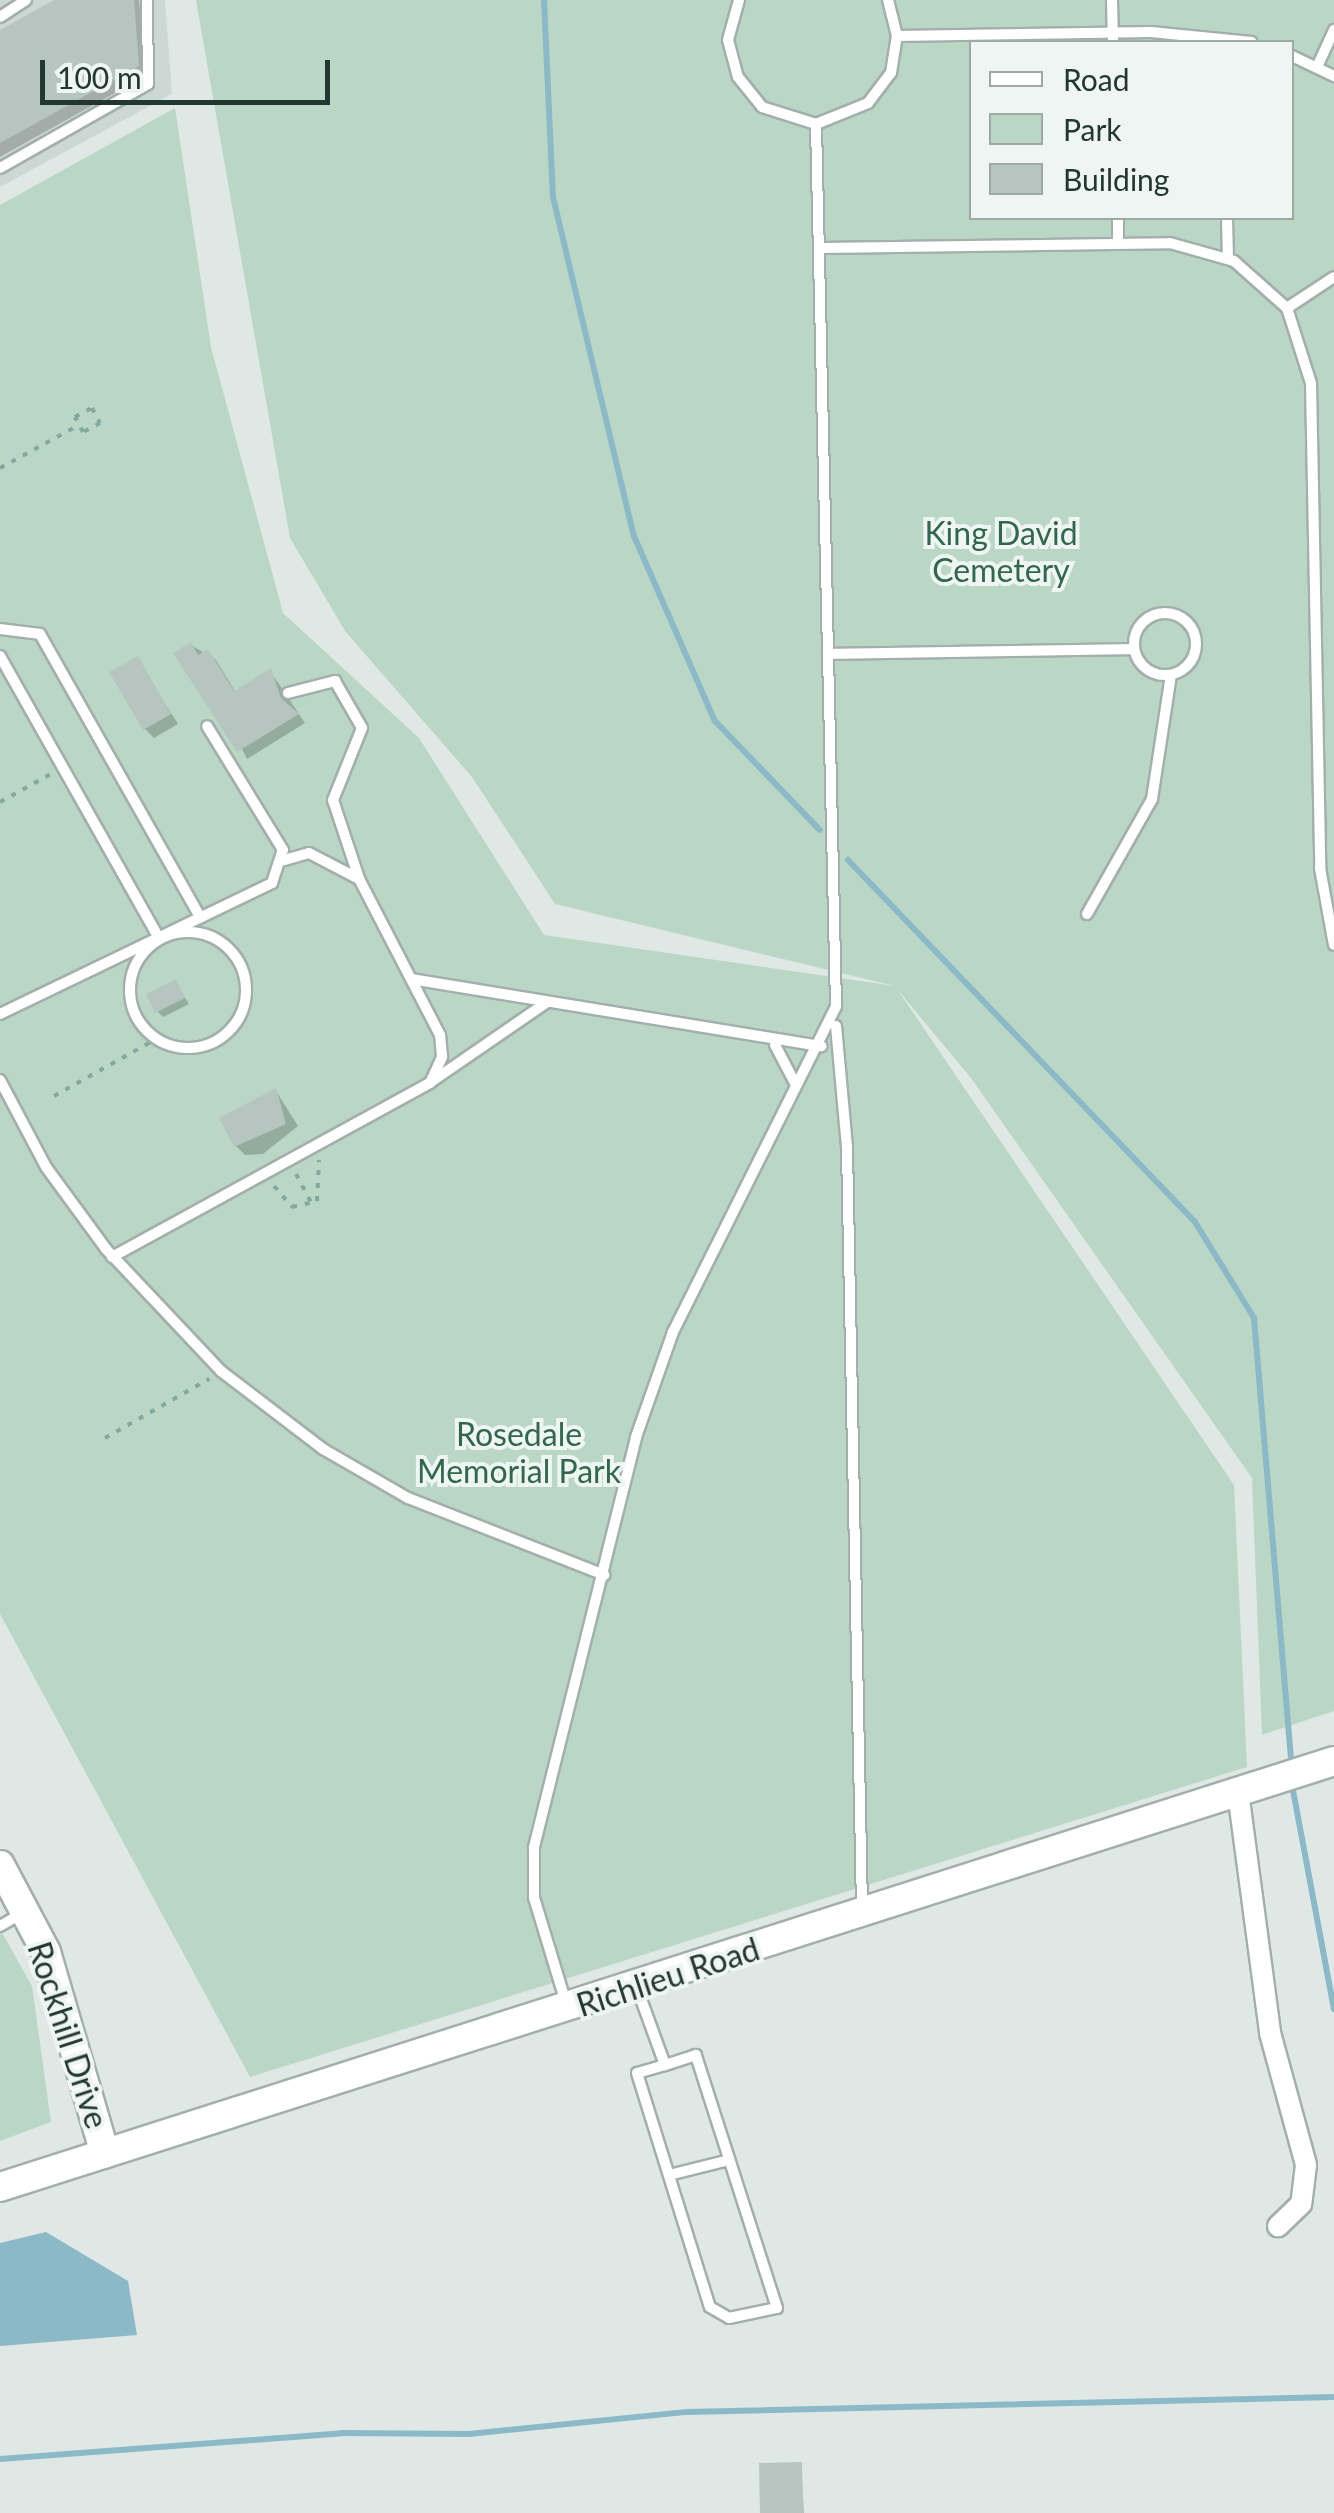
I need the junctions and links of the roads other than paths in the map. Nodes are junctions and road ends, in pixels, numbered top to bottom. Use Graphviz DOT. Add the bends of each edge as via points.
graph roads {
  1 [pos="26,0"];
  2 [pos="147,0"];
  3 [pos="739,0"];
  4 [pos="888,0"];
  5 [pos="1112,0"];
  6 [pos="0,17"];
  7 [pos="1334,30"];
  8 [pos="898,36"];
  9 [pos="1113,38"];
  10 [pos="1221,39"];
  11 [pos="1294,57"];
  12 [pos="1317,67"];
  13 [pos="1334,76"];
  14 [pos="816,124"];
  15 [pos="0,168"];
  16 [pos="1118,220"];
  17 [pos="1226,220"];
  18 [pos="1118,243"];
  19 [pos="822,248"];
  20 [pos="1228,258"];
  21 [pos="1334,277"];
  22 [pos="1287,308"];
  23 [pos="0,629"];
  24 [pos="1134,649"];
  25 [pos="828,654"];
  26 [pos="0,656"];
  27 [pos="1171,675"];
  28 [pos="288,693"];
  29 [pos="207,726"];
  30 [pos="284,860"];
  31 [pos="359,879"];
  32 [pos="1087,914"];
  33 [pos="201,918"];
  34 [pos="159,938"];
  35 [pos="1334,945"];
  36 [pos="411,979"];
  37 [pos="546,1003"];
  38 [pos="0,1014"];
  39 [pos="835,1015"];
  40 [pos="770,1042"];
  41 [pos="822,1046"];
  42 [pos="0,1080"];
  43 [pos="430,1083"];
  44 [pos="796,1086"];
  45 [pos="112,1257"];
  46 [pos="604,1574"];
  47 [pos="1334,1761"];
  48 [pos="1238,1792"];
  49 [pos="0,1865"];
  50 [pos="26,1911"];
  51 [pos="863,1914"];
  52 [pos="0,1926"];
  53 [pos="637,1986"];
  54 [pos="568,2009"];
  55 [pos="665,2065"];
  56 [pos="105,2154"];
  57 [pos="729,2160"];
  58 [pos="669,2176"];
  59 [pos="0,2187"];
  60 [pos="1278,2226"];
  1 -- 6 [label="lane"];
  2 -- 15 [label="lane" via="148,84"];
  3 -- 14 [label="lane" via="728,40 738,77 778,116"];
  4 -- 8 [label="lane"];
  5 -- 9 [label="lane"];
  7 -- 12 [label="lane"];
  8 -- 9 [label="lane"];
  8 -- 14 [label="lane" via="881,90 852,114"];
  9 -- 10 [label="lane"];
  11 -- 12 [label="lane"];
  12 -- 13 [label="lane"];
  14 -- 19 [label="lane"];
  16 -- 18 [label="lane"];
  17 -- 20 [label="lane"];
  18 -- 19 [label="lane"];
  18 -- 20 [label="lane" via="1196,247"];
  19 -- 25 [label="lane"];
  20 -- 22 [label="lane"];
  21 -- 22 [label="lane"];
  22 -- 35 [label="lane" via="1311,384 1320,868"];
  23 -- 33 [label="lane" via="40,634"];
  24 -- 25 [label="lane"];
  24 -- 27 [label="lane" via="1151,672"];
  24 -- 27 [label="lane" via="1153,615 1184,619 1196,647"];
  25 -- 39 [label="lane"];
  26 -- 34 [label="lane"];
  27 -- 32 [label="lane" via="1152,799"];
  28 -- 31 [label="lane" via="323,678 352,702 362,728 333,800"];
  29 -- 30 [label="lane"];
  30 -- 31 [label="lane" via="308,853"];
  30 -- 33 [label="lane" via="272,884"];
  31 -- 36 [label="lane"];
  33 -- 34 [label="lane"];
  34 -- 34 [label="lane" via="217,939 247,988 222,1038 186,1049 156,1039 138,1022 129,986"];
  34 -- 38 [label="lane"];
  36 -- 37 [label="lane"];
  36 -- 43 [label="lane" via="440,1035"];
  37 -- 40 [label="lane"];
  37 -- 43 [label="lane"];
  39 -- 41 [label="lane"];
  39 -- 51 [label="lane" via="846,1148"];
  40 -- 41 [label="lane"];
  40 -- 44 [label="lane" via="785,1051"];
  41 -- 44 [label="lane"];
  42 -- 45 [label="lane" via="46,1168"];
  43 -- 45 [label="lane" via="270,1178"];
  44 -- 46 [label="lane" via="653,1383"];
  45 -- 46 [label="lane" via="222,1371 323,1449 408,1498"];
  46 -- 54 [label="lane" via="531,1874"];
  47 -- 48 [label="main road, Richlieu Road"];
  48 -- 51 [label="main road, Richlieu Road"];
  48 -- 60 [label="street" via="1270,2033 1306,2165 1301,2204"];
  49 -- 50 [label="main road, Rockhill Drive"];
  50 -- 52 [label="lane"];
  50 -- 56 [label="main road, Rockhill Drive"];
  51 -- 53 [label="main road, Richlieu Road"];
  53 -- 54 [label="main road, Richlieu Road"];
  53 -- 55 [label="lane"];
  54 -- 56 [label="main road, Richlieu Road"];
  55 -- 57 [label="lane" via="696,2055"];
  55 -- 58 [label="lane" via="637,2073"];
  56 -- 59 [label="main road, Richlieu Road"];
  57 -- 58 [label="lane"];
  57 -- 58 [label="lane" via="777,2308 715,2317"];
}
